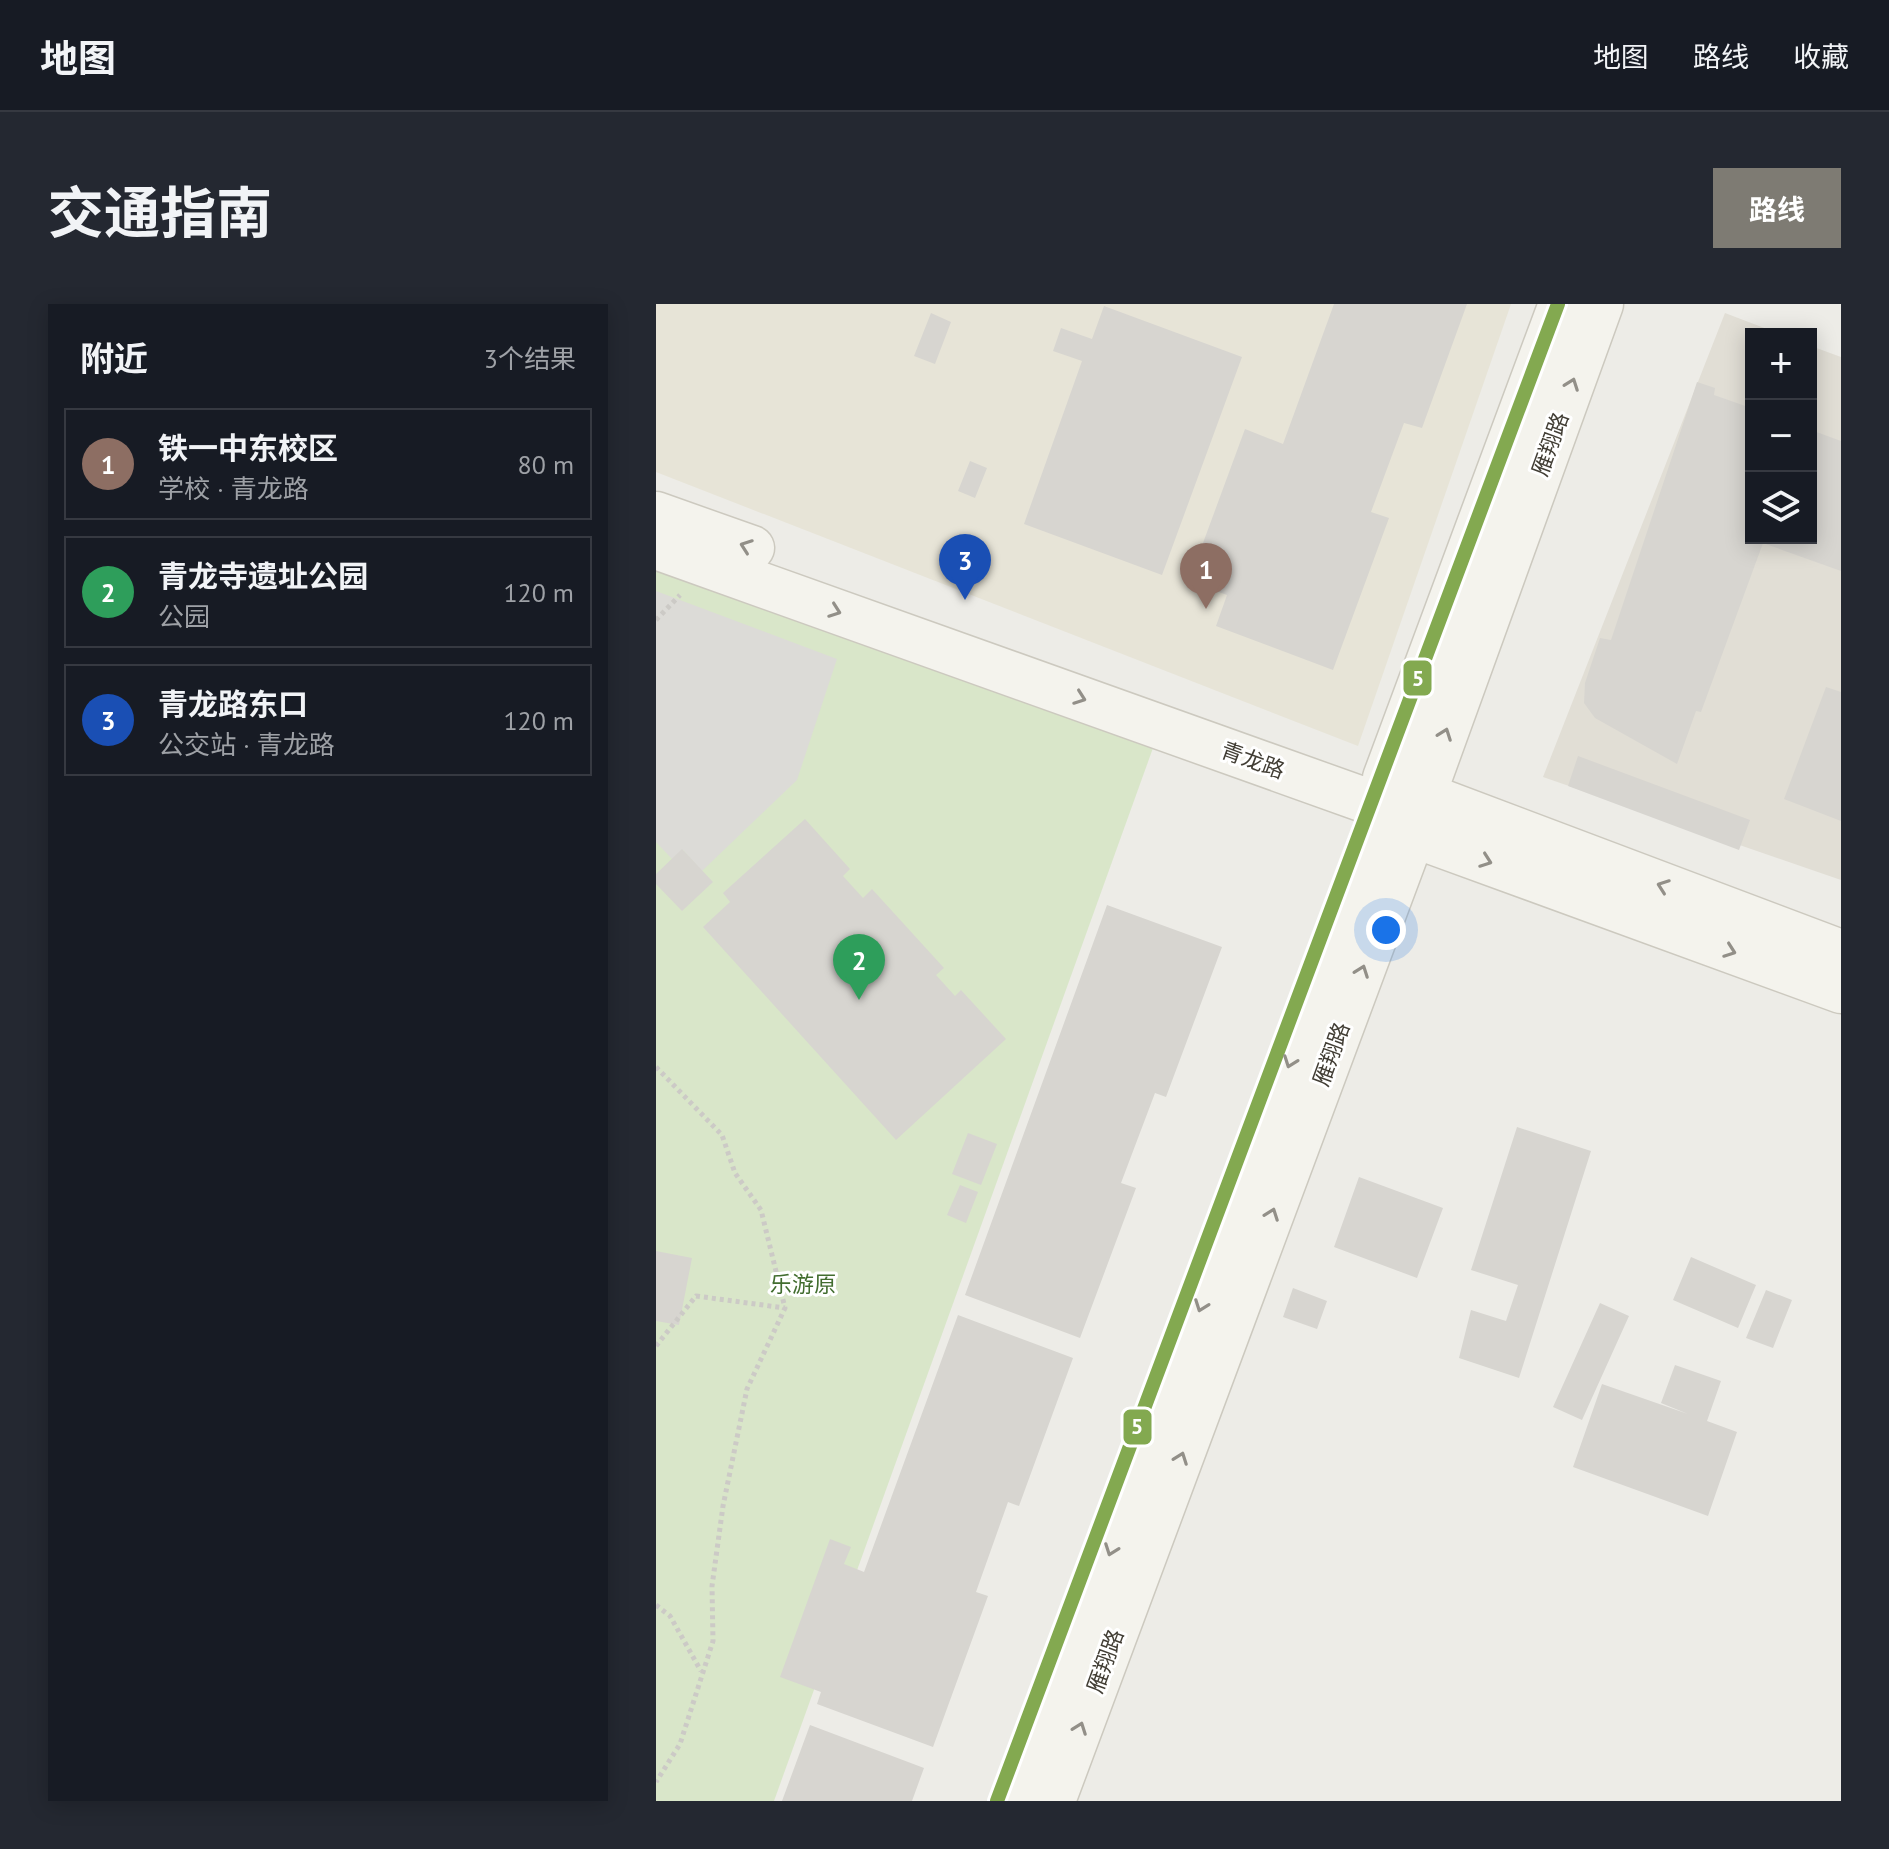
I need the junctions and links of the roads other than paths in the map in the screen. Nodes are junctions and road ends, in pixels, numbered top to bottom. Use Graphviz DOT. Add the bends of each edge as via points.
graph roads {
  1 [pos="1561,304"];
  2 [pos="1601,304"];
  3 [pos="656,514"];
  4 [pos="656,547"];
  5 [pos="1401,804"];
  6 [pos="1841,952"];
  7 [pos="1841,991"];
  8 [pos="1019,1801"];
  9 [pos="1053,1801"];
  1 -- 5 [label="main road, 雁翔路"];
  5 -- 2 [label="main road, 雁翔路, one-way"];
  5 -- 3 [label="main road, 青龙路, one-way"];
  4 -- 5 [label="main road, 青龙路, one-way"];
  6 -- 5 [label="main road, 青龙路, one-way"];
  5 -- 7 [label="main road, 青龙路, one-way"];
  5 -- 8 [label="main road, 雁翔路, one-way"];
  9 -- 5 [label="main road, 雁翔路, one-way"];
}
